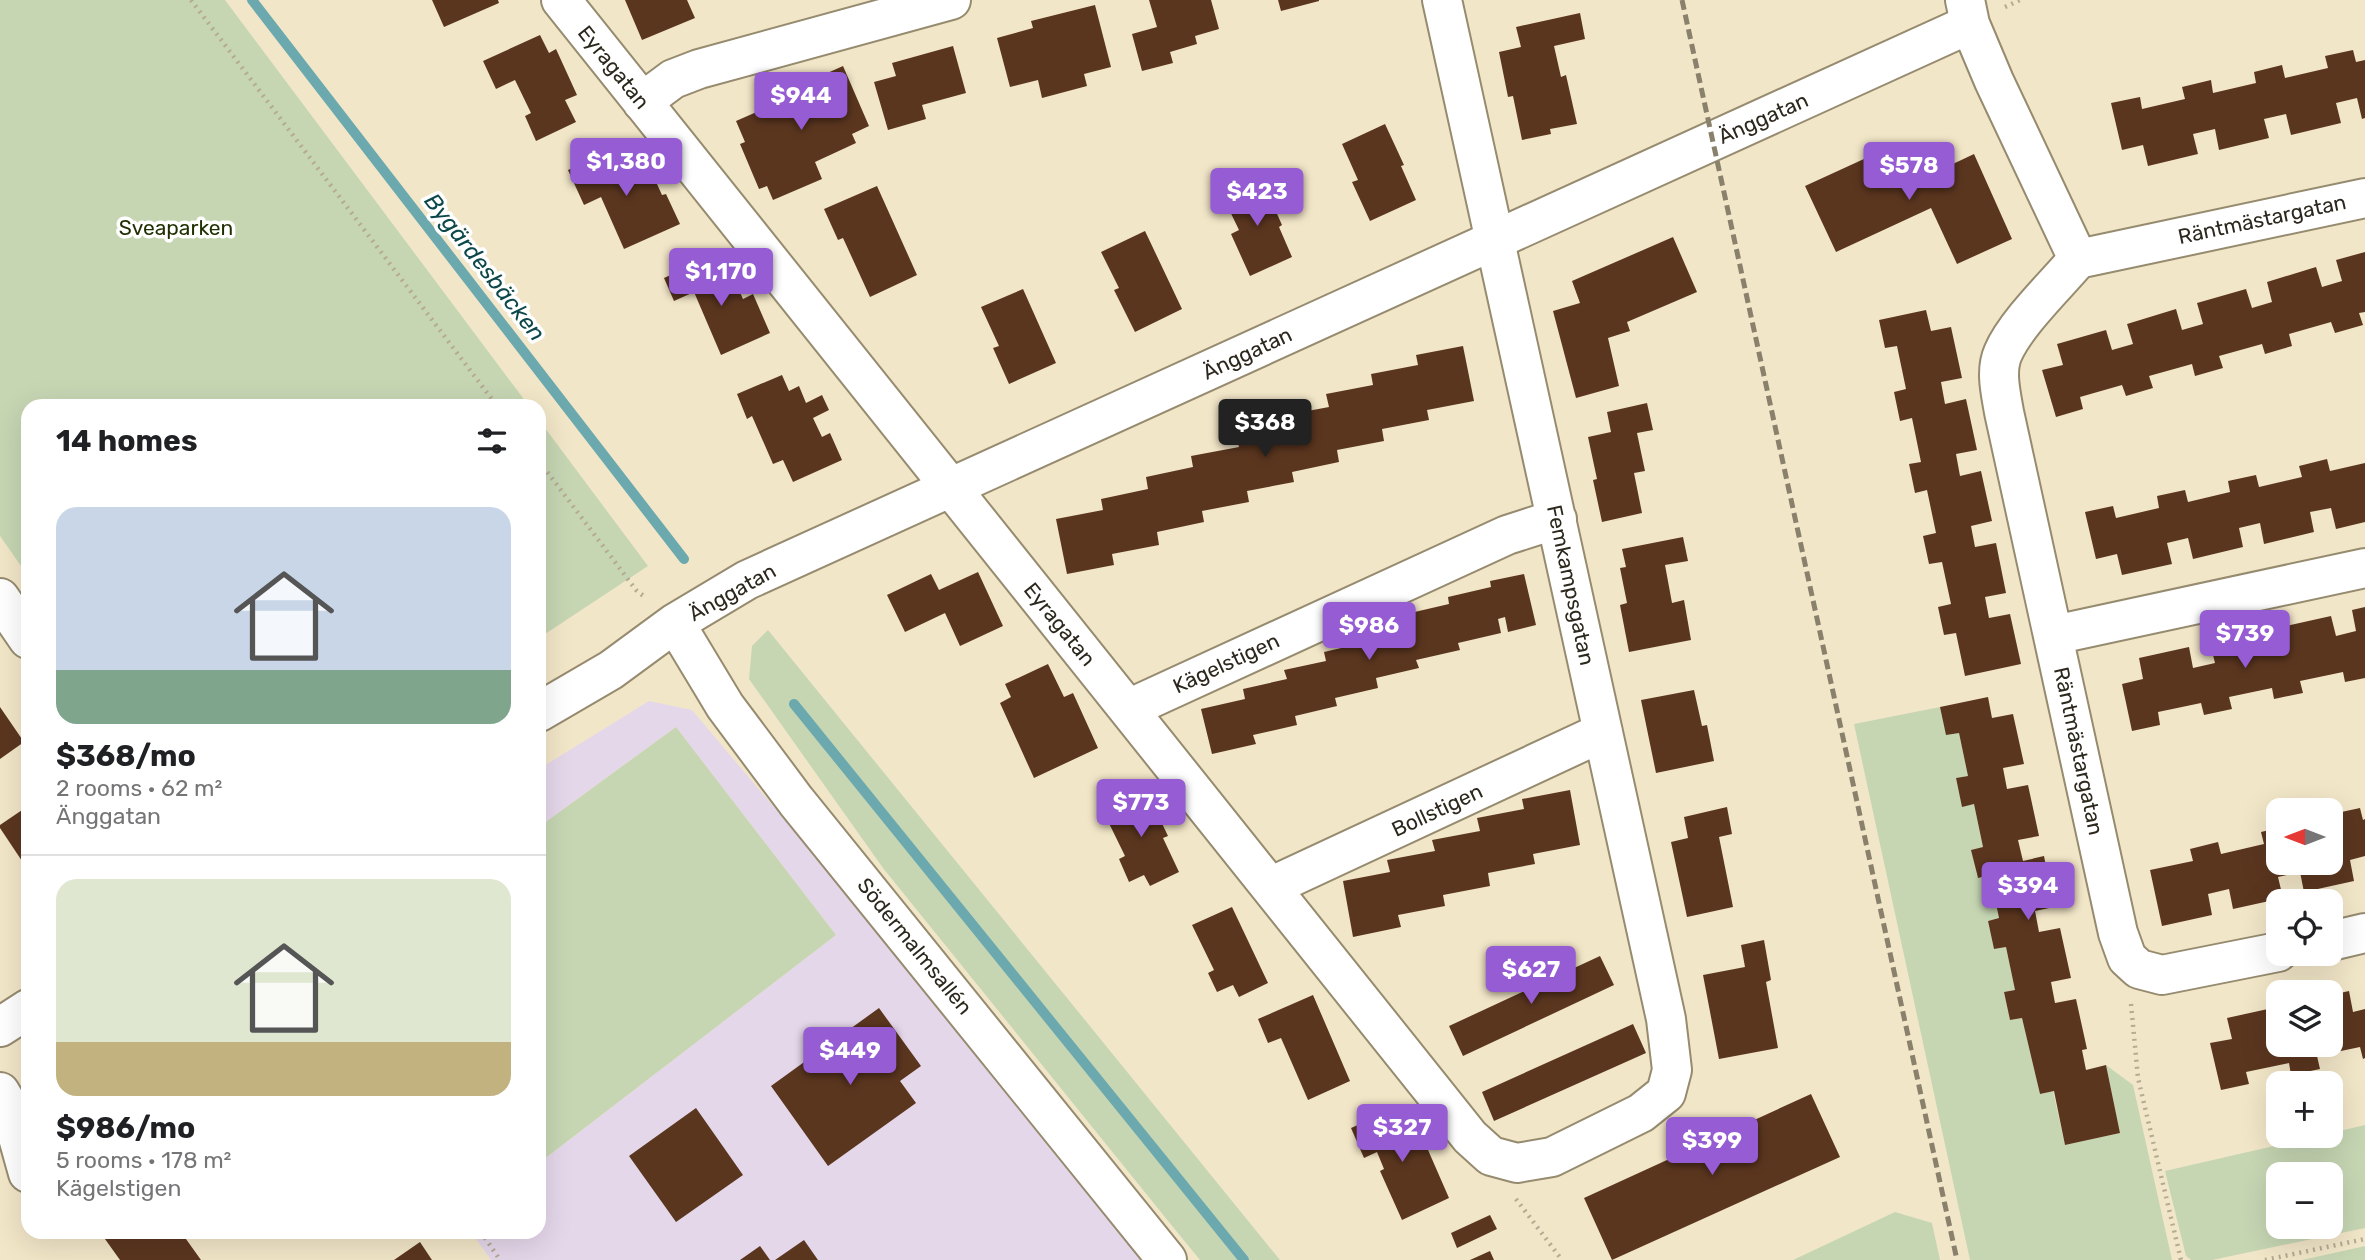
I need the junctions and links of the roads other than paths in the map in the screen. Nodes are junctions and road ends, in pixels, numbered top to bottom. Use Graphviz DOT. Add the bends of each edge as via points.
graph roads {
  1 [pos="561,0"];
  2 [pos="951,0"];
  3 [pos="1442,0"];
  4 [pos="1968,12"];
  5 [pos="642,102"];
  6 [pos="2365,198"];
  7 [pos="1495,239"];
  8 [pos="2078,259"];
  9 [pos="952,489"];
  10 [pos="1557,519"];
  11 [pos="2365,568"];
  12 [pos="0,598"];
  13 [pos="675,623"];
  14 [pos="21,629"];
  15 [pos="2054,635"];
  16 [pos="546,708"];
  17 [pos="1128,709"];
  18 [pos="1603,732"];
  19 [pos="1270,887"];
  20 [pos="2365,933"];
  21 [pos="2343,938"];
  22 [pos="2266,954"];
  23 [pos="21,1014"];
  24 [pos="0,1027"];
  25 [pos="0,1092"];
  26 [pos="21,1148"];
  27 [pos="1491,1156"];
  28 [pos="1167,1260"];
  1 -- 5 [label="street, Eyragatan"];
  2 -- 5 [label="street" via="699,69 673,79"];
  3 -- 7 [label="street, Femkampsgatan"];
  4 -- 7 [label="street, Änggatan"];
  4 -- 8 [label="street" via="1999,93"];
  5 -- 9 [label="street, Eyragatan"];
  6 -- 8 [label="street, Räntmästargatan"];
  7 -- 9 [label="street, Änggatan"];
  7 -- 10 [label="street, Femkampsgatan"];
  8 -- 15 [label="street, Räntmästargatan" via="2019,328 2002,354 1999,376"];
  9 -- 13 [label="street, Änggatan" via="747,580"];
  9 -- 17 [label="street, Eyragatan"];
  10 -- 17 [label="street, Kägelstigen" via="1507,535"];
  10 -- 18 [label="street, Femkampsgatan"];
  11 -- 15 [label="street"];
  12 -- 14 [label="street"];
  13 -- 16 [label="street, Änggatan" via="611,670"];
  13 -- 28 [label="street, Södermalmsallén" via="725,706 796,801"];
  15 -- 22 [label="street, Räntmästargatan" via="2127,958 2139,969 2162,975"];
  17 -- 19 [label="street, Eyragatan"];
  18 -- 19 [label="street, Bollstigen"];
  18 -- 27 [label="street, Femkampsgatan" via="1666,1019 1672,1070 1666,1093 1641,1113 1552,1157 1517,1163"];
  19 -- 27 [label="street, Eyragatan" via="1470,1137"];
  20 -- 21 [label="street"];
  23 -- 24 [label="street"];
  25 -- 26 [label="street"];
}
